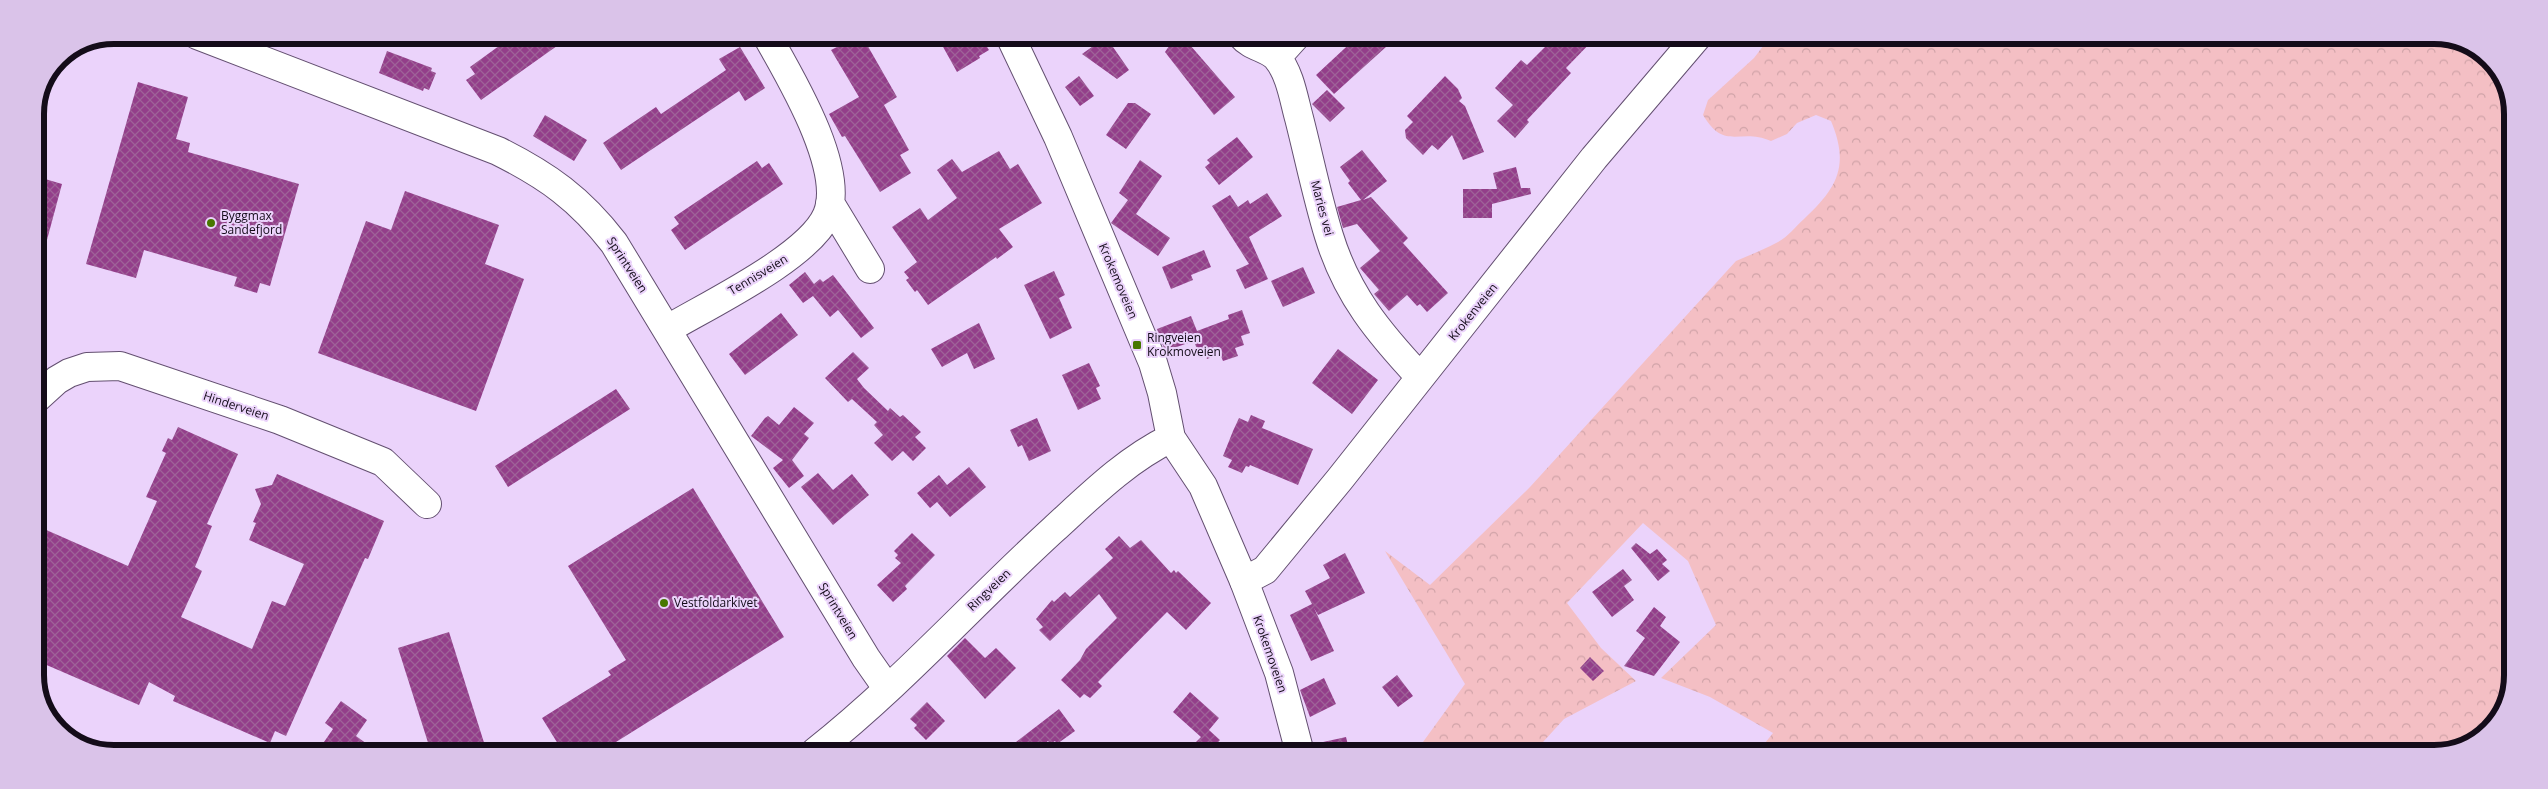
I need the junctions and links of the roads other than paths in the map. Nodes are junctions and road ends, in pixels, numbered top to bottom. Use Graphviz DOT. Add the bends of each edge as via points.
graph roads {
  1 [pos="220,44"];
  2 [pos="771,44"];
  3 [pos="1014,44"];
  4 [pos="1253,44"];
  5 [pos="1289,44"];
  6 [pos="1691,44"];
  7 [pos="1277,57"];
  8 [pos="830,203"];
  9 [pos="870,269"];
  10 [pos="668,329"];
  11 [pos="1420,377"];
  12 [pos="44,392"];
  13 [pos="1171,438"];
  14 [pos="427,504"];
  15 [pos="1244,581"];
  16 [pos="888,688"];
  17 [pos="823,745"];
  18 [pos="1298,745"];
  1 -- 10 [label="street, Sprintveien" via="498,152 541,173 599,224"];
  2 -- 8 [label="street, Tennisveien" via="822,147 830,174"];
  3 -- 13 [label="street, Krokemoveien" via="1058,137 1153,363"];
  4 -- 7 [label="street"];
  5 -- 7 [label="street"];
  6 -- 11 [label="street, Krokenveien" via="1594,158"];
  7 -- 11 [label="street, Maries vei" via="1289,82 1330,237 1348,281 1360,307"];
  8 -- 9 [label="street"];
  8 -- 10 [label="street, Tennisveien" via="813,237 785,260"];
  10 -- 16 [label="street, Sprintveien" via="866,658"];
  11 -- 15 [label="street, Krokenveien" via="1265,570"];
  12 -- 14 [label="street, Hinderveien" via="57,380 87,366 120,366 280,420 383,462"];
  13 -- 15 [label="street, Krokemoveien" via="1203,486"];
  13 -- 16 [label="street, Ringveien" via="1129,463 1093,494 1017,562"];
  15 -- 18 [label="street, Krokemoveien" via="1278,673"];
  16 -- 17 [label="street, Ringveien"];
}
